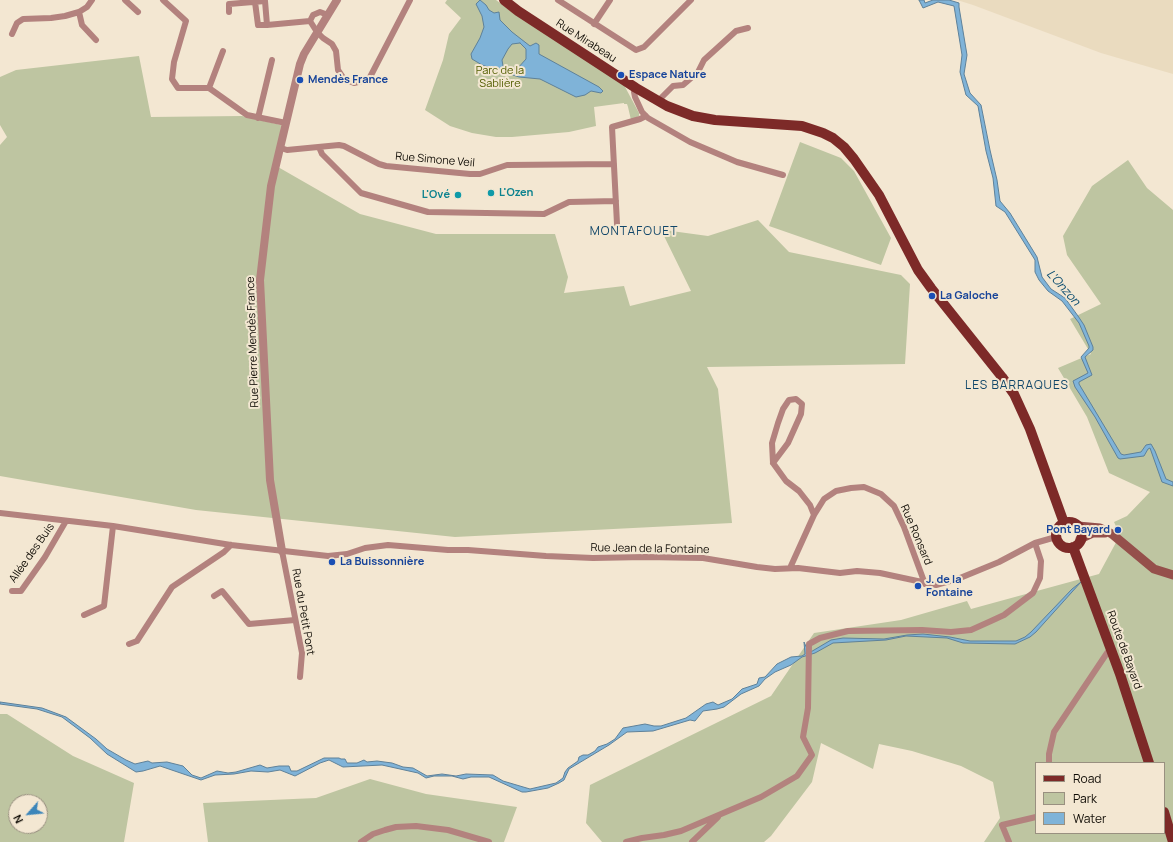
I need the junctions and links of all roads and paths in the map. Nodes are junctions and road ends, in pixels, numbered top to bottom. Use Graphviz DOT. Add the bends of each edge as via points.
graph roads {
  1 [pos="92,0"];
  2 [pos="125,0"];
  3 [pos="163,0"];
  4 [pos="336,0"];
  5 [pos="410,0"];
  6 [pos="504,0"];
  7 [pos="558,0"];
  8 [pos="610,0"];
  9 [pos="690,0"];
  10 [pos="259,1"];
  11 [pos="79,12"];
  12 [pos="138,12"];
  13 [pos="229,12"];
  14 [pos="328,14"];
  15 [pos="310,21"];
  16 [pos="594,24"];
  17 [pos="267,25"];
  18 [pos="748,28"];
  19 [pos="318,32"];
  20 [pos="12,34"];
  21 [pos="96,40"];
  22 [pos="223,51"];
  23 [pos="272,60"];
  24 [pos="209,88"];
  25 [pos="636,88"];
  26 [pos="658,101"];
  27 [pos="646,116"];
  28 [pos="258,118"];
  29 [pos="286,123"];
  30 [pos="319,147"];
  31 [pos="280,148"];
  32 [pos="614,164"];
  33 [pos="783,175"];
  34 [pos="616,201"];
  35 [pos="617,224"];
  36 [pos="773,463"];
  37 [pos="0,513"];
  38 [pos="814,515"];
  39 [pos="66,521"];
  40 [pos="1064,523"];
  41 [pos="113,526"];
  42 [pos="1078,526"];
  43 [pos="1112,534"];
  44 [pos="1056,537"];
  45 [pos="1080,539"];
  46 [pos="1035,543"];
  47 [pos="231,545"];
  48 [pos="1073,547"];
  49 [pos="282,551"];
  50 [pos="790,568"];
  51 [pos="1173,575"];
  52 [pos="925,584"];
  53 [pos="12,591"];
  54 [pos="214,596"];
  55 [pos="84,615"];
  56 [pos="295,620"];
  57 [pos="129,644"];
  58 [pos="1111,650"];
  59 [pos="300,677"];
  60 [pos="1048,762"];
  61 [pos="1149,762"];
  62 [pos="721,814"];
  63 [pos="1165,815"];
  64 [pos="1035,817"];
  65 [pos="361,842"];
  66 [pos="489,842"];
  67 [pos="626,842"];
  68 [pos="692,842"];
  69 [pos="1008,842"];
  70 [pos="1173,842"];
  1 -- 11 [label="street"];
  2 -- 12 [label="street"];
  3 -- 24 [label="street" via="186,21 174,62 172,79 178,88"];
  4 -- 14 [label="street, Rue Pierre Mendès France"];
  5 -- 19 [label="street" via="369,79 354,83 344,79 338,70 336,51"];
  6 -- 25 [label="main road, Rue Mirabeau"];
  7 -- 16 [label="street"];
  8 -- 16 [label="street"];
  9 -- 16 [label="street" via="644,47 636,50"];
  10 -- 13 [label="street" via="229,4"];
  10 -- 17 [label="street" via="265,1"];
  10 -- 17 [label="street" via="258,25"];
  11 -- 20 [label="street" via="51,18 23,19"];
  11 -- 21 [label="street" via="82,25"];
  14 -- 15 [label="street" via="320,12 313,15"];
  14 -- 19 [label="street, Rue Pierre Mendès France"];
  15 -- 17 [label="street"];
  15 -- 19 [label="street"];
  18 -- 26 [label="street" via="736,31 704,60 698,72 683,86 673,86"];
  19 -- 29 [label="street, Rue Pierre Mendès France" via="300,64"];
  22 -- 24 [label="street"];
  23 -- 28 [label="street"];
  24 -- 28 [label="street" via="247,116"];
  25 -- 26 [label="main road, Rue Mirabeau"];
  25 -- 27 [label="street" via="635,97"];
  26 -- 40 [label="main road, Rue Mirabeau" via="693,116 715,120 802,126 823,133 844,147 879,195 918,270 1014,394 1030,429"];
  27 -- 32 [label="street" via="612,127"];
  27 -- 33 [label="street" via="690,142 737,162"];
  28 -- 29 [label="street"];
  29 -- 31 [label="street, Rue Pierre Mendès France"];
  30 -- 31 [label="street, Rue Simone Veil" via="287,150"];
  30 -- 32 [label="street, Rue Simone Veil" via="344,146 386,166 470,174 480,174 507,165"];
  30 -- 34 [label="street" via="322,154 361,193 428,212 544,214 569,202"];
  31 -- 49 [label="street, Rue Pierre Mendès France" via="271,186 260,280 270,480"];
  32 -- 34 [label="street"];
  34 -- 35 [label="street"];
  36 -- 36 [label="street" via="772,443 778,423 789,400 796,399 802,404 802,414 788,443"];
  36 -- 38 [label="street" via="786,481 799,491"];
  37 -- 39 [label="street, Allée des Buis"];
  38 -- 50 [label="street, Rue Ronsard"];
  38 -- 52 [label="street, Rue Ronsard" via="824,499 836,492 864,487 881,494 894,506"];
  39 -- 41 [label="street, Allée des Buis"];
  39 -- 53 [label="street, Allée des Buis" via="21,591"];
  40 -- 42 [label="main road" via="1070,522"];
  40 -- 44 [label="main road" via="1057,528"];
  41 -- 47 [label="street, Allée des Buis"];
  41 -- 55 [label="street" via="104,606"];
  42 -- 43 [label="main road" via="1094,527"];
  42 -- 45 [label="main road" via="1081,532"];
  43 -- 45 [label="main road" via="1093,533"];
  43 -- 51 [label="main road" via="1154,569"];
  44 -- 46 [label="street, Rue Jean de la Fontaine"];
  44 -- 48 [label="main road" via="1061,545"];
  45 -- 48 [label="main road"];
  46 -- 52 [label="street, Rue Jean de la Fontaine" via="960,578 936,585"];
  46 -- 62 [label="street" via="1041,562 1040,578 1033,593 1004,615 971,630 848,631 820,638 809,644 808,708 804,737 812,755 797,776 761,797"];
  47 -- 49 [label="street, Rue Jean de la Fontaine"];
  47 -- 57 [label="street" via="172,587 137,641"];
  48 -- 58 [label="main road, Route de Bayard"];
  49 -- 50 [label="street, Rue Jean de la Fontaine" via="328,556 388,545 593,558 703,558 757,567"];
  49 -- 56 [label="street, Rue du Petit Pont"];
  50 -- 52 [label="street, Rue Jean de la Fontaine" via="840,573 880,573"];
  54 -- 56 [label="street" via="222,591 249,624"];
  56 -- 59 [label="street, Rue du Petit Pont" via="302,653"];
  58 -- 60 [label="street" via="1107,652 1054,732"];
  58 -- 61 [label="main road, Route de Bayard"];
  62 -- 67 [label="street" via="681,831"];
  62 -- 68 [label="street"];
  63 -- 70 [label="main road"];
  64 -- 69 [label="street" via="1002,825"];
  65 -- 66 [label="street" via="373,834 396,826 416,826 448,830"];
}
